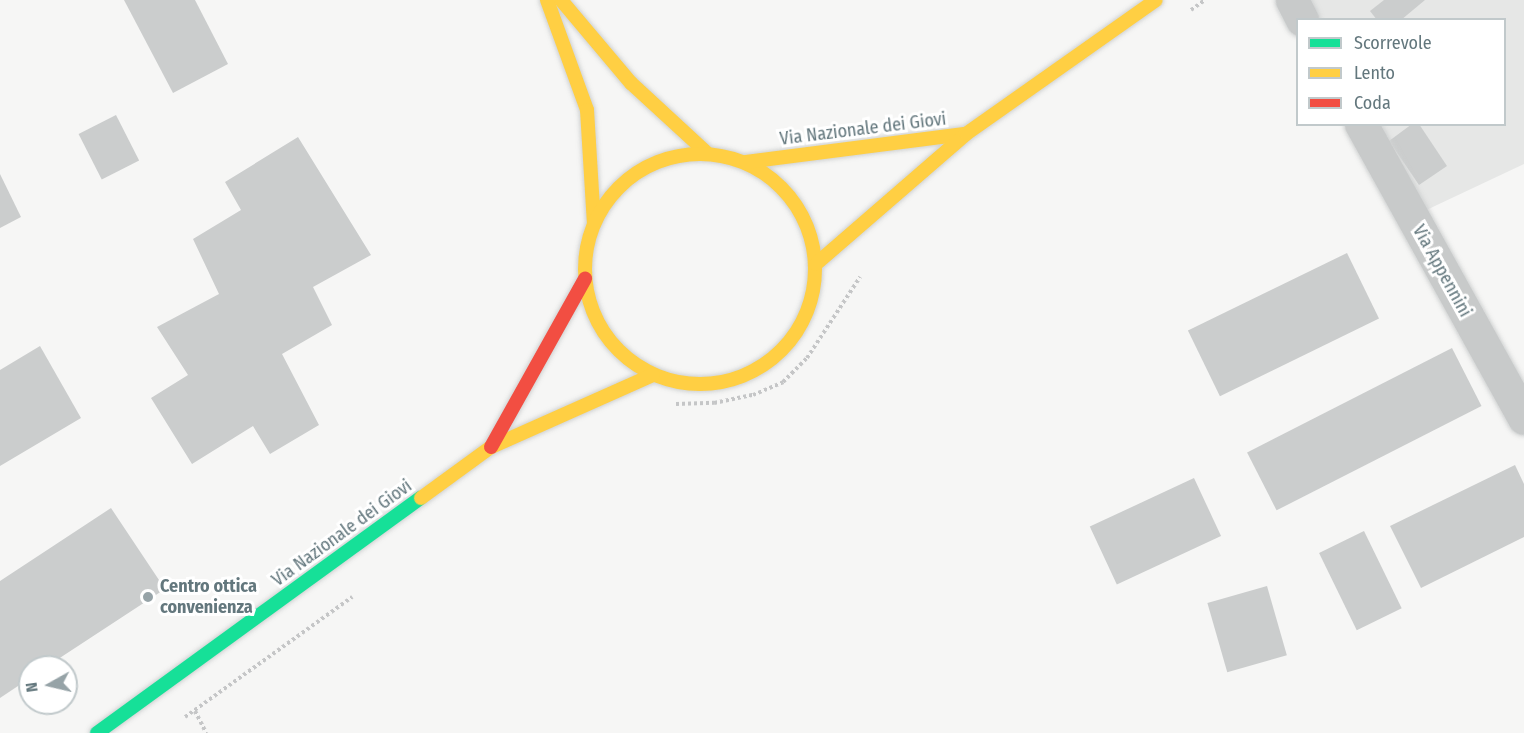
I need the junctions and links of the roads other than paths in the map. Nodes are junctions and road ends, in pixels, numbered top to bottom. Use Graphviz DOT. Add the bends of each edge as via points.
graph roads {
  1 [pos="547,0"];
  2 [pos="561,0"];
  3 [pos="1156,0"];
  4 [pos="1292,0"];
  5 [pos="1301,18"];
  6 [pos="1362,126"];
  7 [pos="966,134"];
  8 [pos="706,152"];
  9 [pos="746,162"];
  10 [pos="594,223"];
  11 [pos="816,264"];
  12 [pos="585,279"];
  13 [pos="653,375"];
  14 [pos="1524,417"];
  15 [pos="491,447"];
  16 [pos="97,733"];
  1 -- 10 [label="main road" via="587,110"];
  2 -- 8 [label="main road" via="631,83"];
  3 -- 7 [label="main road"];
  4 -- 5 [label="street"];
  6 -- 14 [label="street, Via Appennini"];
  7 -- 9 [label="main road, Via Nazionale dei Giovi"];
  7 -- 11 [label="main road, Via Nazionale dei Giovi"];
  8 -- 9 [label="main road"];
  8 -- 10 [label="main road" via="666,158 641,168 615,190"];
  9 -- 11 [label="main road" via="767,174 799,207 808,225"];
  10 -- 12 [label="main road" via="586,250"];
  11 -- 13 [label="main road" via="813,293 804,321 786,347 762,367 735,380 705,385"];
  12 -- 13 [label="main road" via="591,309 606,337 627,359"];
  12 -- 15 [label="main road, Via Nazionale dei Giovi"];
  13 -- 15 [label="main road, Via Nazionale dei Giovi"];
  15 -- 16 [label="main road, Via Nazionale dei Giovi"];
}
